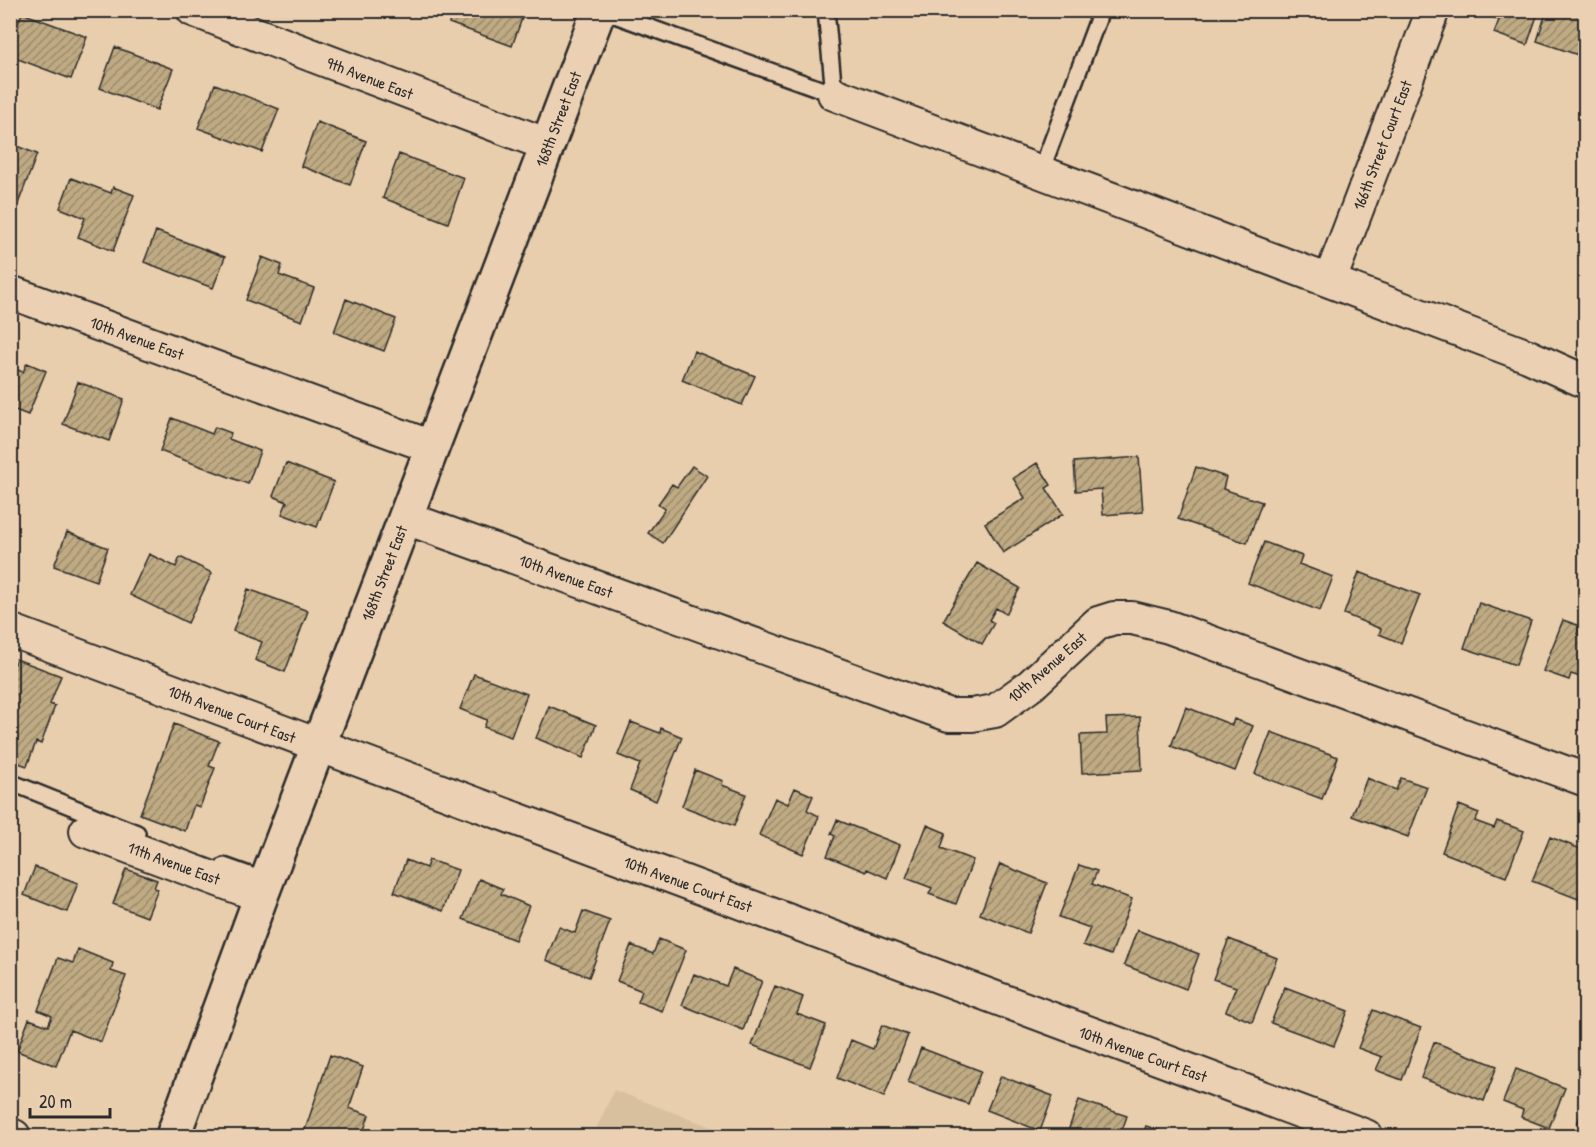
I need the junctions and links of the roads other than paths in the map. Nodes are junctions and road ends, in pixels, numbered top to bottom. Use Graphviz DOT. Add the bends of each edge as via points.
graph roads {
  1 [pos="193,10"];
  2 [pos="600,10"];
  3 [pos="826,10"];
  4 [pos="1433,10"];
  5 [pos="1098,19"];
  6 [pos="834,94"];
  7 [pos="548,145"];
  8 [pos="1041,171"];
  9 [pos="1330,280"];
  10 [pos="10,292"];
  11 [pos="1586,382"];
  12 [pos="432,447"];
  13 [pos="406,518"];
  14 [pos="10,630"];
  15 [pos="317,746"];
  16 [pos="1586,780"];
  17 [pos="10,782"];
  18 [pos="87,831"];
  19 [pos="150,838"];
  20 [pos="213,862"];
  21 [pos="264,888"];
  22 [pos="173,1137"];
  23 [pos="1366,1137"];
  1 -- 7 [label="street, 9th Avenue East"];
  2 -- 6 [label="lane"];
  2 -- 7 [label="street, 168th Street East"];
  3 -- 6 [label="lane"];
  4 -- 9 [label="street, 166th Street Court East"];
  5 -- 8 [label="lane"];
  6 -- 8 [label="street"];
  7 -- 12 [label="street, 168th Street East"];
  8 -- 9 [label="street"];
  9 -- 11 [label="street"];
  10 -- 12 [label="street, 10th Avenue East"];
  12 -- 13 [label="street, 168th Street East"];
  13 -- 15 [label="street, 168th Street East"];
  13 -- 16 [label="street, 10th Avenue East" via="949,715 995,711 1031,685 1098,623 1132,618 1169,627"];
  14 -- 15 [label="street, 10th Avenue Court East"];
  15 -- 21 [label="street, 168th Street East"];
  15 -- 23 [label="street, 10th Avenue Court East"];
  17 -- 19 [label="lane"];
  18 -- 21 [label="street, 11th Avenue East"];
  20 -- 21 [label="lane"];
  21 -- 22 [label="street, 168th Street East"];
}
